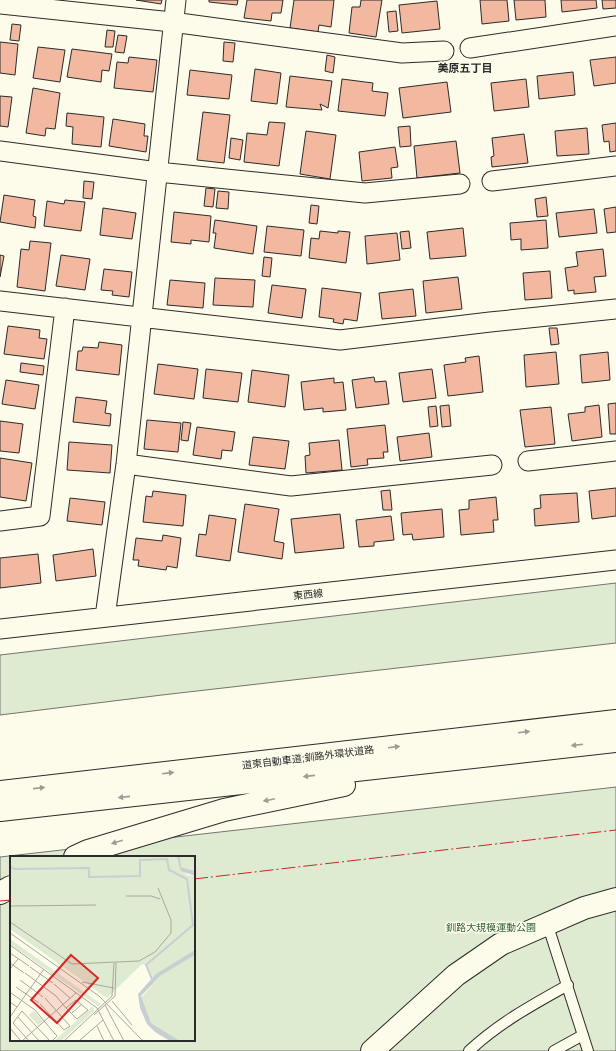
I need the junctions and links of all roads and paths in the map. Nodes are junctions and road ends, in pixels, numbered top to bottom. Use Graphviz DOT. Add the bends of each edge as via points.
graph roads {
  1 [pos="176,0"];
  2 [pos="0,4"];
  3 [pos="172,22"];
  4 [pos="616,26"];
  5 [pos="470,48"];
  6 [pos="444,51"];
  7 [pos="0,151"];
  8 [pos="616,166"];
  9 [pos="158,172"];
  10 [pos="492,181"];
  11 [pos="460,184"];
  12 [pos="0,302"];
  13 [pos="65,308"];
  14 [pos="616,309"];
  15 [pos="142,317"];
  16 [pos="616,451"];
  17 [pos="528,461"];
  18 [pos="126,464"];
  19 [pos="492,465"];
  20 [pos="0,521"];
  21 [pos="616,560"];
  22 [pos="105,617"];
  23 [pos="0,629"];
  24 [pos="616,721"];
  25 [pos="616,741"];
  26 [pos="472,758"];
  27 [pos="0,792"];
  28 [pos="0,810"];
  29 [pos="77,856"];
  30 [pos="10,888"];
  31 [pos="0,893"];
  32 [pos="616,899"];
  33 [pos="547,923"];
  34 [pos="568,985"];
  35 [pos="583,1035"];
  36 [pos="372,1051"];
  37 [pos="469,1051"];
  38 [pos="554,1051"];
  39 [pos="588,1051"];
  1 -- 3 [label="street"];
  2 -- 3 [label="street"];
  3 -- 6 [label="street" via="402,53"];
  3 -- 9 [label="street"];
  4 -- 5 [label="street"];
  7 -- 9 [label="street"];
  8 -- 10 [label="street"];
  9 -- 11 [label="street" via="365,192"];
  9 -- 15 [label="street"];
  12 -- 13 [label="street"];
  13 -- 15 [label="street"];
  13 -- 20 [label="street" via="40,516"];
  14 -- 15 [label="street" via="340,340"];
  15 -- 18 [label="street"];
  16 -- 17 [label="street"];
  18 -- 19 [label="street" via="291,486"];
  18 -- 22 [label="street"];
  21 -- 22 [label="street, 東西線"];
  22 -- 23 [label="street, 東西線"];
  27 -- 24 [label="main road, 道東自動車道;釧路外環状道路, one-way"];
  25 -- 26 [label="main road, 道東自動車道;釧路外環状道路, one-way"];
  26 -- 28 [label="main road, 道東自動車道;釧路外環状道路, one-way"];
  26 -- 29 [label="main road, one-way" via="224,810"];
  30 -- 31 [label="main road"];
  32 -- 33 [label="main road" via="584,908"];
  33 -- 34 [label="lane"];
  33 -- 36 [label="main road" via="501,944 456,975"];
  34 -- 35 [label="lane"];
  34 -- 37 [label="lane" via="516,1014"];
  35 -- 38 [label="lane"];
  35 -- 39 [label="lane"];
}
